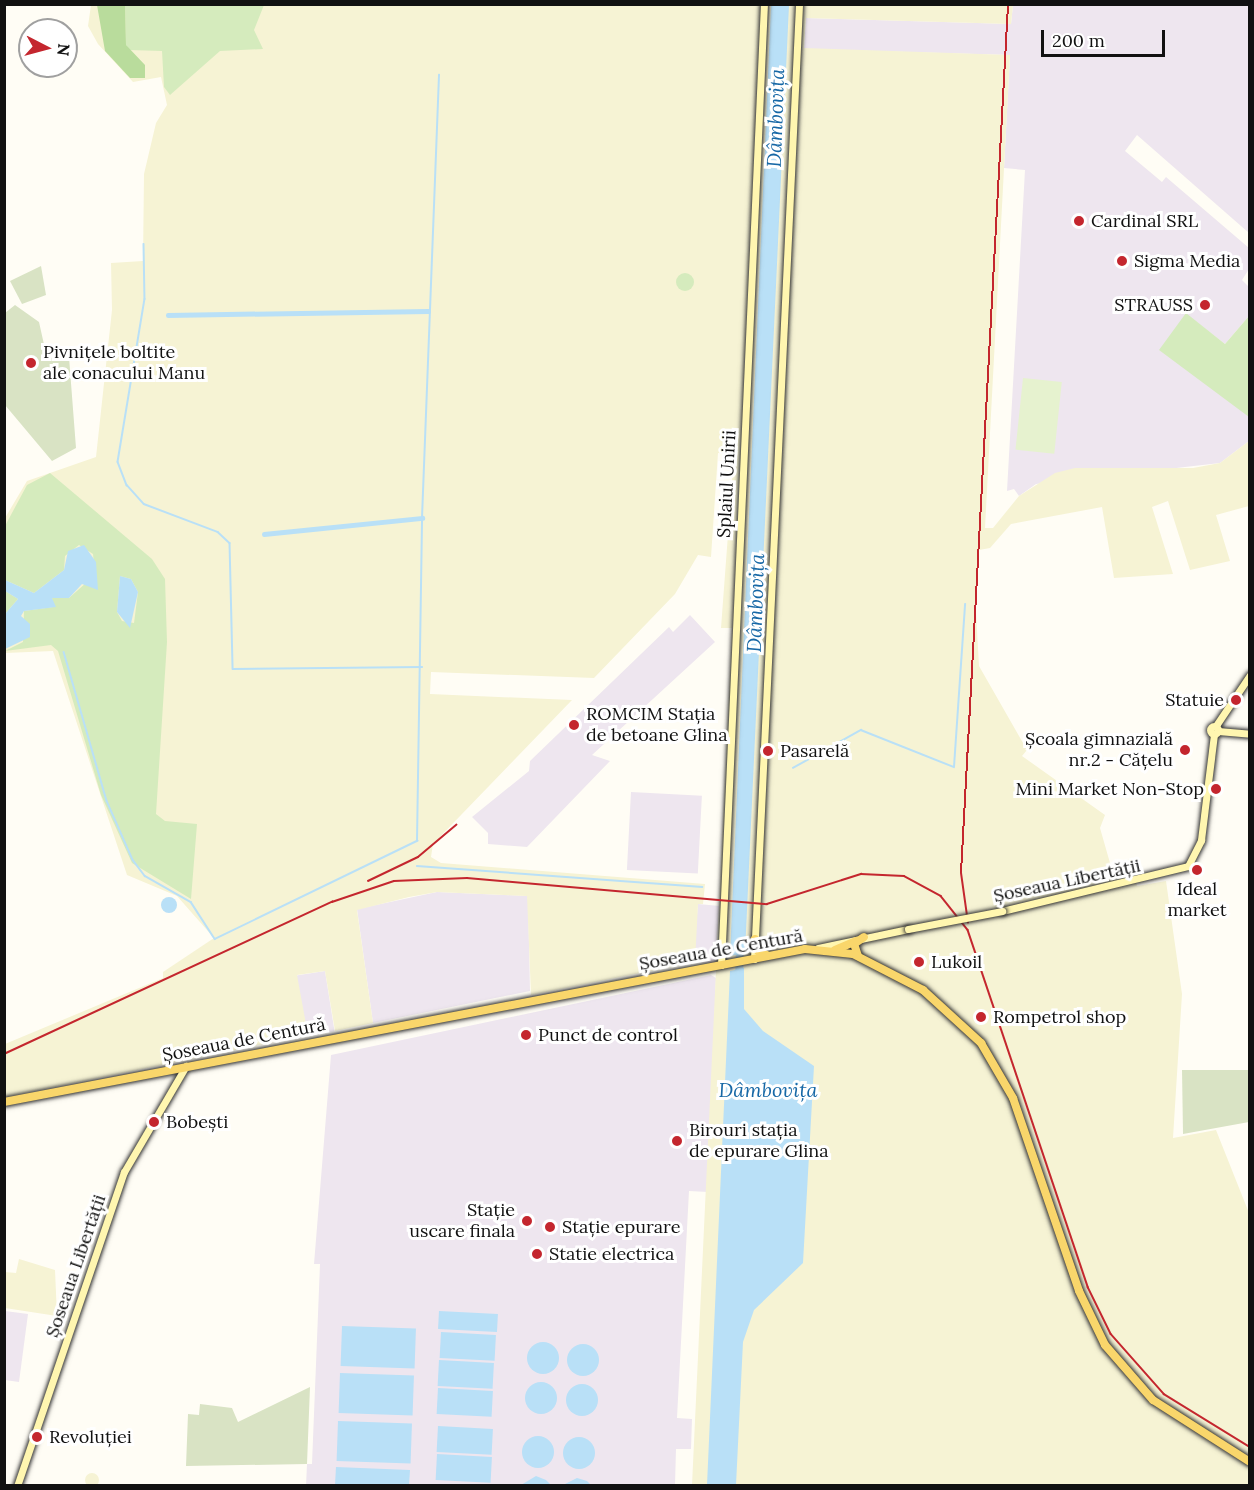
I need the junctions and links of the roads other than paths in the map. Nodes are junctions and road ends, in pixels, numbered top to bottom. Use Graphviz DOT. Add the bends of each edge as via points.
graph roads {
  1 [pos="764,4"];
  2 [pos="799,4"];
  3 [pos="1250,675"];
  4 [pos="1216,731"];
  5 [pos="1250,735"];
  6 [pos="755,939"];
  7 [pos="860,939"];
  8 [pos="818,948"];
  9 [pos="835,950"];
  10 [pos="771,956"];
  11 [pos="858,956"];
  12 [pos="754,959"];
  13 [pos="726,965"];
  14 [pos="186,1066"];
  15 [pos="4,1102"];
  16 [pos="1250,1462"];
  17 [pos="17,1485"];
  1 -- 13 [label="main road, Splaiul Unirii"];
  2 -- 6 [label="main road"];
  3 -- 4 [label="main road, Șoseaua Libertății"];
  4 -- 5 [label="main road"];
  4 -- 7 [label="main road, Șoseaua Libertății, bridge" via="1201,840 1188,866 1002,911"];
  6 -- 10 [label="main road" via="760,953"];
  6 -- 12 [label="main road"];
  7 -- 8 [label="main road, Șoseaua Libertății"];
  7 -- 9 [label="main road"];
  7 -- 11 [label="main road"];
  8 -- 9 [label="main road, Șoseaua de Centură"];
  8 -- 10 [label="main road, Șoseaua de Centură"];
  9 -- 11 [label="main road, Șoseaua de Centură"];
  10 -- 12 [label="main road, Șoseaua de Centură"];
  11 -- 16 [label="main road, Șoseaua de Centură" via="923,990 981,1043 1013,1098 1082,1299 1105,1346 1153,1400"];
  12 -- 13 [label="main road, Șoseaua de Centură"];
  13 -- 14 [label="main road, Șoseaua de Centură"];
  14 -- 15 [label="main road, Șoseaua de Centură"];
  14 -- 17 [label="main road, Șoseaua Libertății" via="124,1172"];
}
